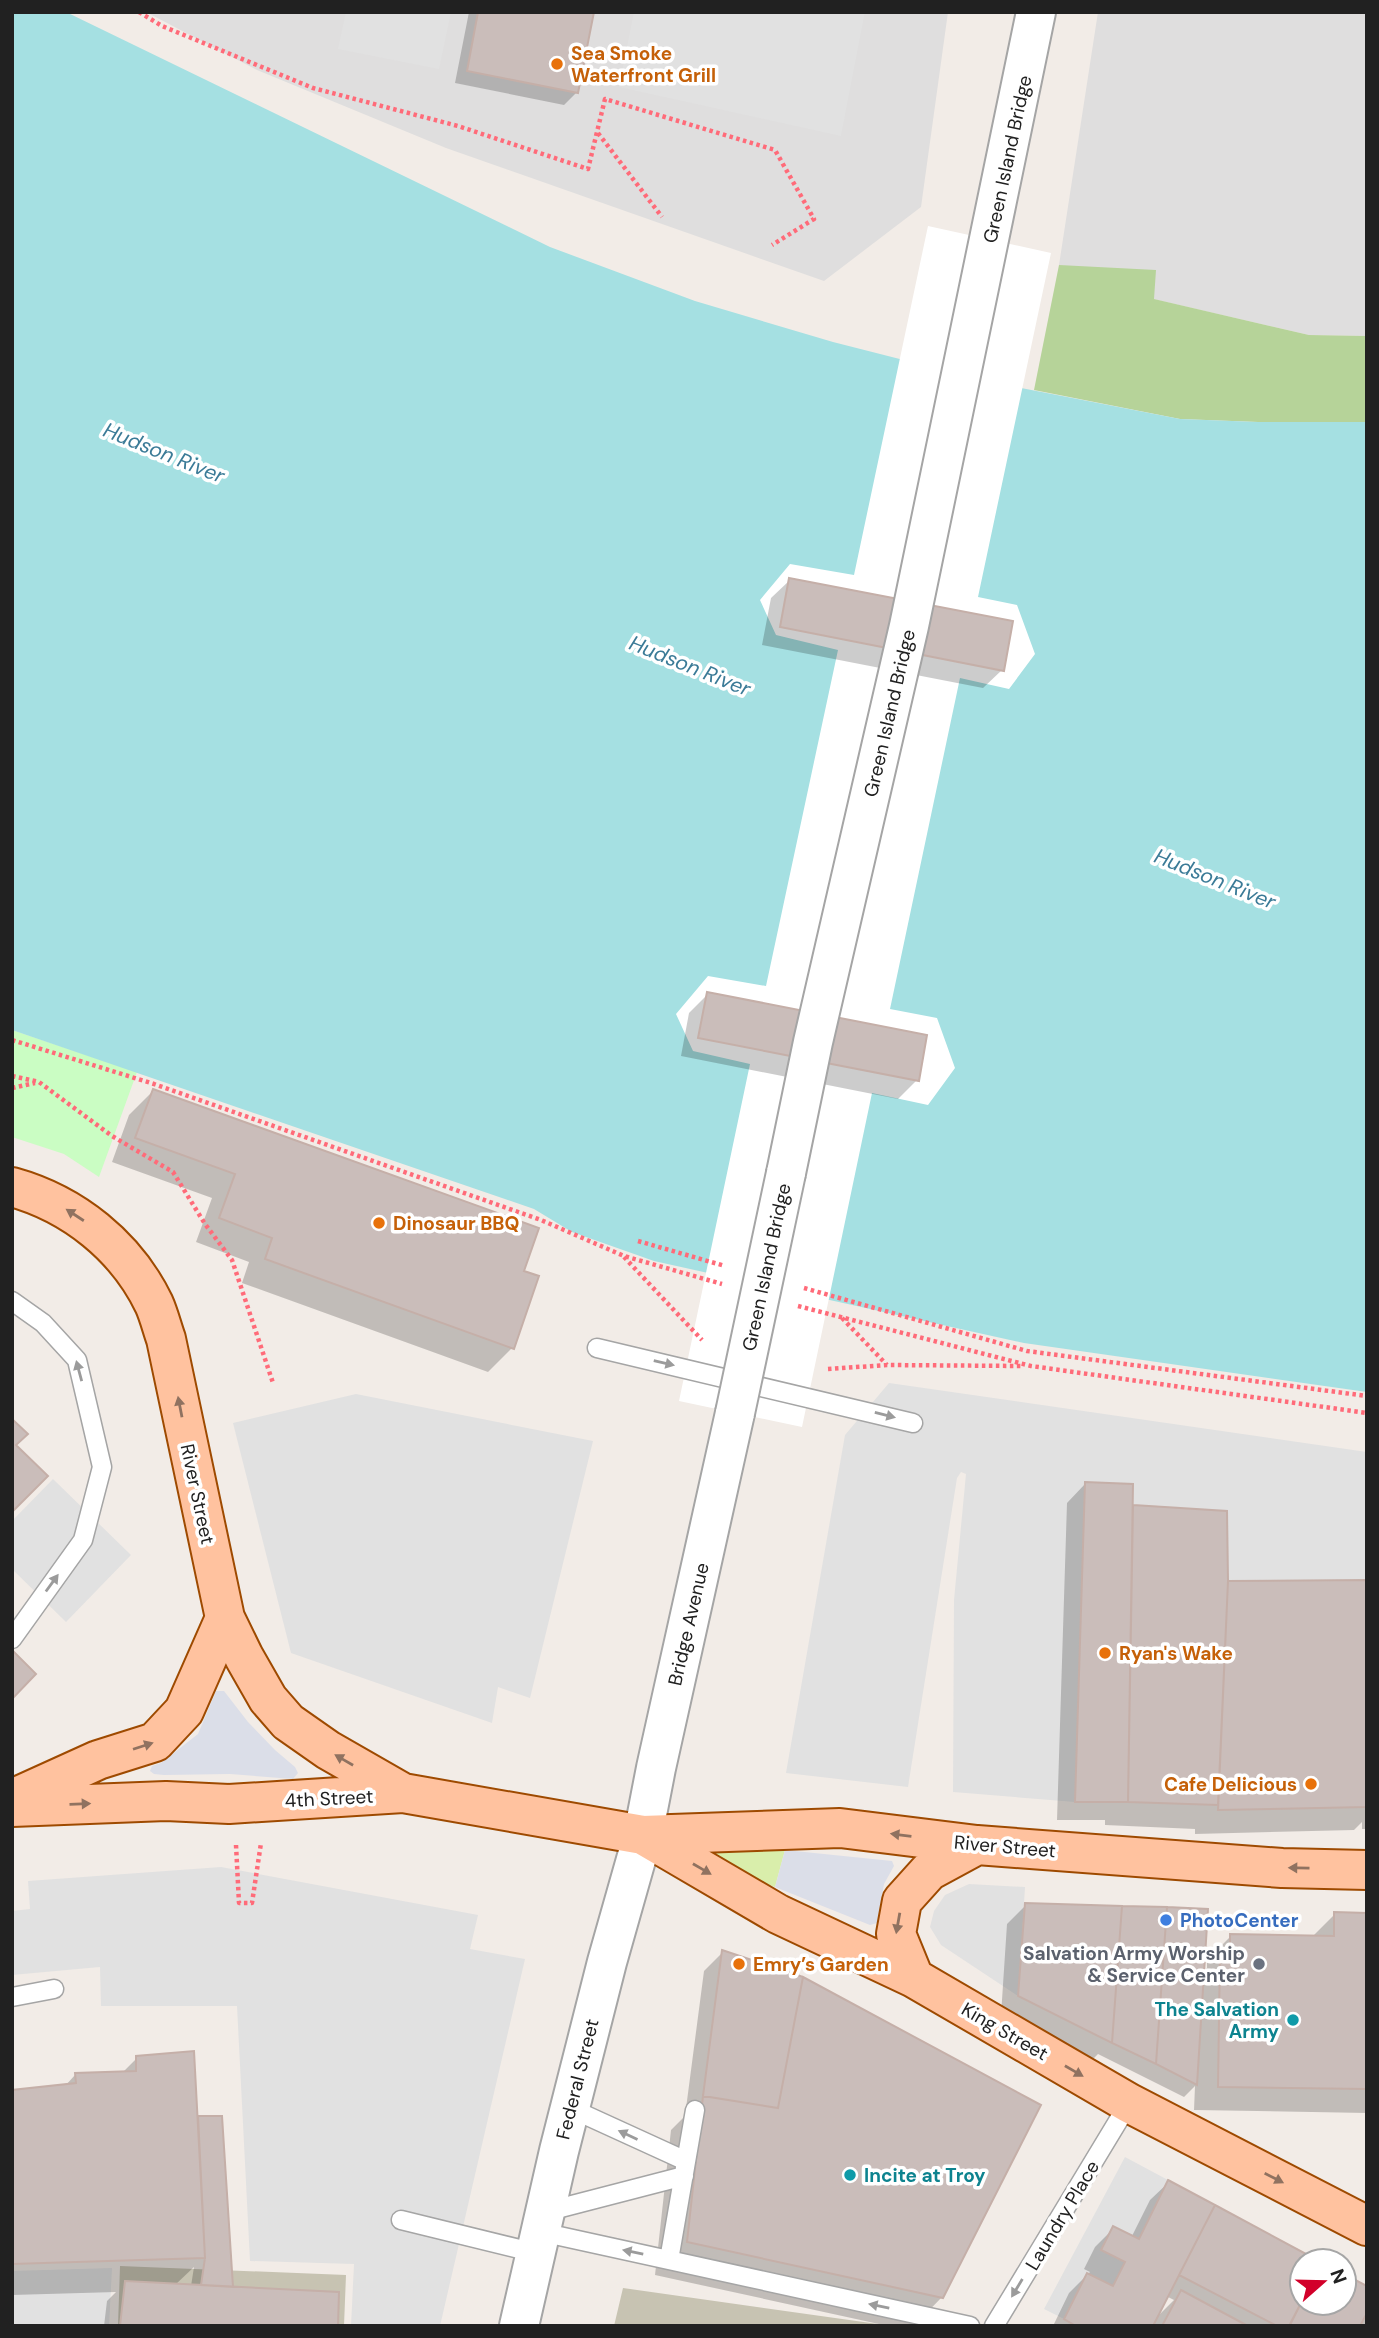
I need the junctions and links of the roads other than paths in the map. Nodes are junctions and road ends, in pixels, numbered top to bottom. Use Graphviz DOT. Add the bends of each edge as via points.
graph roads {
  1 [pos="1036,12"];
  2 [pos="12,1187"];
  3 [pos="12,1301"];
  4 [pos="597,1348"];
  5 [pos="734,1413"];
  6 [pos="913,1423"];
  7 [pos="225,1618"];
  8 [pos="12,1639"];
  9 [pos="403,1793"];
  10 [pos="12,1799"];
  11 [pos="12,1807"];
  12 [pos="643,1835"];
  13 [pos="977,1845"];
  14 [pos="1367,1870"];
  15 [pos="914,1978"];
  16 [pos="54,1989"];
  17 [pos="12,1997"];
  18 [pos="1129,2103"];
  19 [pos="570,2108"];
  20 [pos="695,2110"];
  21 [pos="685,2168"];
  22 [pos="401,2220"];
  23 [pos="1367,2226"];
  24 [pos="540,2232"];
  25 [pos="669,2260"];
  26 [pos="519,2326"];
  27 [pos="970,2326"];
  28 [pos="994,2326"];
  1 -- 5 [label="street, Green Island Bridge, bridge" via="909,626"];
  7 -- 2 [label="main road, River Street, one-way" via="166,1339 154,1304 124,1256 78,1215"];
  8 -- 3 [label="lane, one-way" via="83,1540 102,1467 78,1360 43,1323"];
  4 -- 6 [label="lane, one-way"];
  5 -- 12 [label="street, Bridge Avenue"];
  9 -- 7 [label="main road, River Street, one-way" via="288,1722 268,1699"];
  10 -- 7 [label="main road, one-way" via="98,1760 155,1742 184,1711"];
  11 -- 9 [label="main road, 4th Street, one-way" via="166,1801 229,1804"];
  9 -- 12 [label="main road, 4th Street"];
  13 -- 12 [label="main road, River Street, one-way" via="840,1828"];
  12 -- 15 [label="main road, King Street, one-way" via="778,1914"];
  12 -- 19 [label="street, Federal Street"];
  14 -- 13 [label="main road, River Street, one-way"];
  13 -- 15 [label="main road, one-way" via="929,1871 902,1901 896,1934"];
  15 -- 18 [label="main road, King Street, one-way"];
  16 -- 17 [label="lane"];
  18 -- 23 [label="main road, King Street, one-way"];
  18 -- 28 [label="lane, Laundry Place, one-way"];
  21 -- 19 [label="lane, one-way"];
  19 -- 24 [label="street, Federal Street"];
  20 -- 21 [label="lane"];
  21 -- 24 [label="lane"];
  21 -- 25 [label="lane"];
  22 -- 24 [label="lane"];
  25 -- 24 [label="lane, one-way"];
  24 -- 26 [label="street, Federal Street"];
  27 -- 25 [label="lane, one-way"];
}
